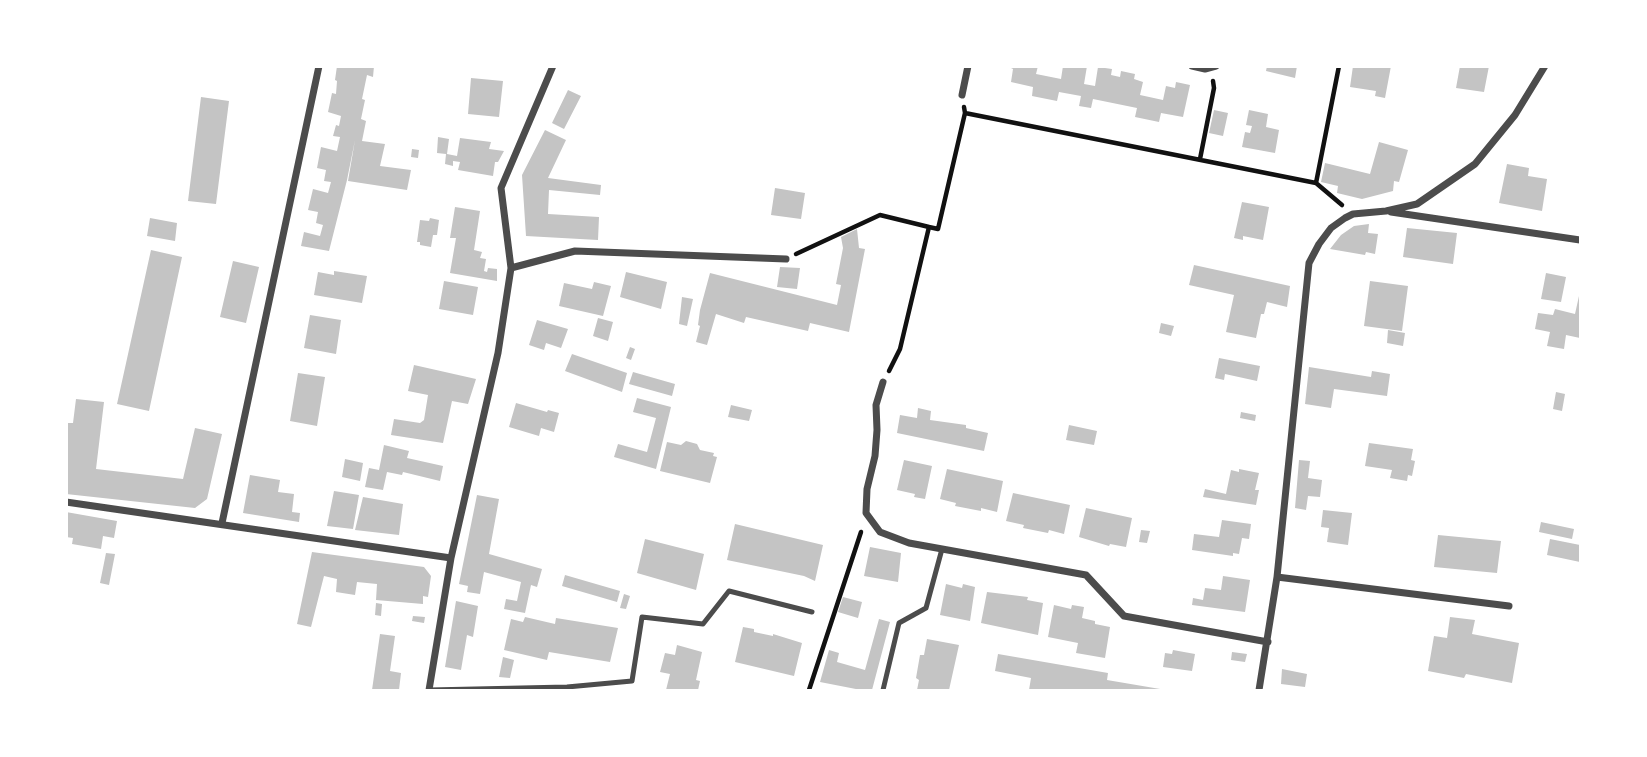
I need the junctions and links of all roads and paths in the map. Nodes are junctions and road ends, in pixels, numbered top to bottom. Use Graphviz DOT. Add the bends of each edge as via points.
graph roads {
  1 [pos="319,66"];
  2 [pos="553,66"];
  3 [pos="968,66"];
  4 [pos="1192,66"];
  5 [pos="1339,66"];
  6 [pos="1545,66"];
  7 [pos="1214,68"];
  8 [pos="962,95"];
  9 [pos="965,113"];
  10 [pos="1200,159"];
  11 [pos="1316,183"];
  12 [pos="1386,211"];
  13 [pos="1353,214"];
  14 [pos="929,227"];
  15 [pos="1580,240"];
  16 [pos="786,259"];
  17 [pos="511,268"];
  18 [pos="883,382"];
  19 [pos="66,502"];
  20 [pos="866,513"];
  21 [pos="222,523"];
  22 [pos="942,549"];
  23 [pos="451,558"];
  24 [pos="1277,577"];
  25 [pos="1509,606"];
  26 [pos="812,612"];
  27 [pos="1268,642"];
  28 [pos="429,690"];
  29 [pos="883,690"];
  30 [pos="809,691"];
  31 [pos="1259,691"];
  1 -- 21 [label="street"];
  2 -- 17 [label="street" via="501,188"];
  3 -- 8 [label="street"];
  4 -- 7 [label="street"];
  5 -- 11 [label="path"];
  6 -- 12 [label="street" via="1515,115 1475,164 1417,204"];
  7 -- 10 [label="path"];
  8 -- 9 [label="path"];
  9 -- 10 [label="path"];
  9 -- 14 [label="path" via="938,229"];
  10 -- 11 [label="path"];
  11 -- 13 [label="path"];
  12 -- 13 [label="street"];
  12 -- 15 [label="street"];
  13 -- 24 [label="street" via="1331,228 1309,263"];
  14 -- 16 [label="path" via="880,215"];
  14 -- 18 [label="path" via="900,349"];
  16 -- 17 [label="street" via="575,251"];
  17 -- 23 [label="street" via="498,353"];
  18 -- 20 [label="street" via="876,405 875,456"];
  19 -- 21 [label="street"];
  20 -- 22 [label="street" via="880,532"];
  20 -- 30 [label="path"];
  21 -- 23 [label="street"];
  22 -- 27 [label="street" via="1086,575 1124,616"];
  22 -- 29 [label="lane" via="926,608 899,623"];
  23 -- 28 [label="street"];
  24 -- 25 [label="street"];
  24 -- 27 [label="street"];
  26 -- 28 [label="lane" via="729,591 703,624 642,617 632,681"];
  27 -- 31 [label="street"];
}
